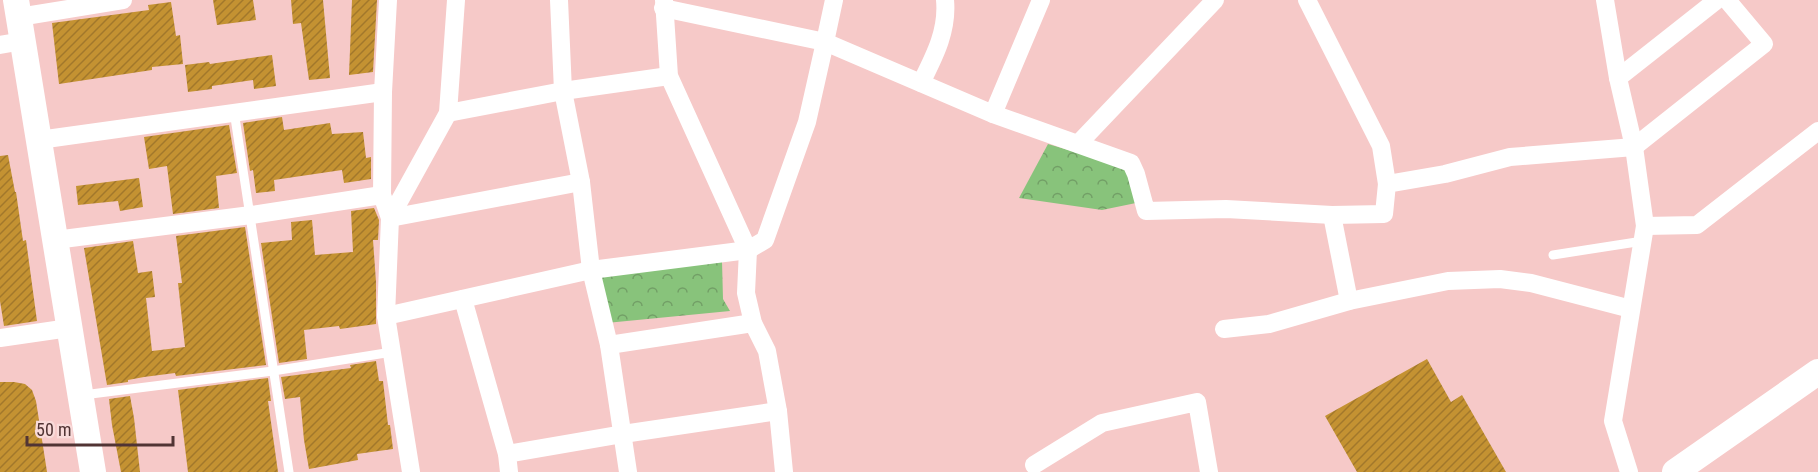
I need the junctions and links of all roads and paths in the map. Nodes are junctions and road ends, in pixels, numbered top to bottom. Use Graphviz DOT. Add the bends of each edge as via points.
graph roads {
  1 [pos="123,0"];
  2 [pos="388,0"];
  3 [pos="456,0"];
  4 [pos="559,0"];
  5 [pos="834,0"];
  6 [pos="945,0"];
  7 [pos="1041,0"];
  8 [pos="1215,0"];
  9 [pos="1307,0"];
  10 [pos="1605,0"];
  11 [pos="1717,0"];
  12 [pos="1727,0"];
  13 [pos="663,4"];
  14 [pos="15,26"];
  15 [pos="825,42"];
  16 [pos="669,76"];
  17 [pos="1618,78"];
  18 [pos="921,83"];
  19 [pos="563,91"];
  20 [pos="383,92"];
  21 [pos="234,111"];
  22 [pos="448,113"];
  23 [pos="993,114"];
  24 [pos="1818,117"];
  25 [pos="1818,131"];
  26 [pos="39,140"];
  27 [pos="1078,144"];
  28 [pos="1634,147"];
  29 [pos="581,182"];
  30 [pos="1387,184"];
  31 [pos="382,195"];
  32 [pos="251,215"];
  33 [pos="1332,215"];
  34 [pos="390,218"];
  35 [pos="1644,234"];
  36 [pos="55,240"];
  37 [pos="748,250"];
  38 [pos="1553,255"];
  39 [pos="591,270"];
  40 [pos="463,299"];
  41 [pos="1349,301"];
  42 [pos="1630,309"];
  43 [pos="386,316"];
  44 [pos="753,323"];
  45 [pos="69,328"];
  46 [pos="1224,329"];
  47 [pos="0,338"];
  48 [pos="609,345"];
  49 [pos="392,352"];
  50 [pos="273,371"];
  51 [pos="1818,372"];
  52 [pos="80,396"];
  53 [pos="778,411"];
  54 [pos="623,434"];
  55 [pos="508,463"];
  56 [pos="1034,465"];
  57 [pos="93,472"];
  58 [pos="289,472"];
  59 [pos="411,472"];
  60 [pos="628,472"];
  61 [pos="784,472"];
  62 [pos="1209,472"];
  63 [pos="1629,472"];
  64 [pos="1675,472"];
  1 -- 14 [label="street"];
  2 -- 20 [label="street"];
  3 -- 22 [label="street"];
  4 -- 19 [label="street"];
  5 -- 15 [label="street"];
  6 -- 18 [label="street" via="940,45"];
  7 -- 23 [label="street"];
  8 -- 27 [label="street"];
  9 -- 30 [label="street" via="1381,146"];
  10 -- 17 [label="street"];
  11 -- 17 [label="street"];
  12 -- 28 [label="street" via="1764,44"];
  13 -- 15 [label="street"];
  13 -- 16 [label="street"];
  14 -- 26 [label="street"];
  15 -- 18 [label="street"];
  15 -- 37 [label="street" via="807,122 765,240"];
  16 -- 19 [label="street"];
  16 -- 37 [label="street"];
  17 -- 28 [label="street"];
  18 -- 23 [label="street"];
  19 -- 22 [label="street"];
  19 -- 29 [label="street"];
  20 -- 21 [label="street"];
  20 -- 31 [label="street"];
  21 -- 26 [label="street"];
  21 -- 32 [label="lane"];
  22 -- 34 [label="street"];
  23 -- 27 [label="street"];
  24 -- 25 [label="street" via="1812,120"];
  25 -- 35 [label="street" via="1697,225"];
  26 -- 36 [label="street"];
  27 -- 33 [label="street" via="1131,163 1146,211 1226,209"];
  28 -- 30 [label="street" via="1510,157"];
  28 -- 35 [label="street"];
  29 -- 34 [label="street"];
  29 -- 39 [label="street"];
  30 -- 33 [label="street" via="1384,214"];
  31 -- 32 [label="street"];
  31 -- 34 [label="street"];
  32 -- 36 [label="street"];
  32 -- 50 [label="lane"];
  33 -- 41 [label="street"];
  34 -- 43 [label="street"];
  35 -- 38 [label="lane"];
  35 -- 42 [label="street"];
  36 -- 45 [label="street"];
  37 -- 39 [label="street"];
  37 -- 44 [label="street" via="746,293"];
  39 -- 40 [label="street"];
  39 -- 48 [label="street"];
  40 -- 43 [label="street"];
  40 -- 55 [label="street"];
  41 -- 42 [label="street" via="1448,281 1500,279 1531,283"];
  41 -- 46 [label="street" via="1269,324"];
  42 -- 63 [label="street" via="1613,421"];
  43 -- 49 [label="street"];
  44 -- 48 [label="street"];
  44 -- 53 [label="street" via="766,351"];
  45 -- 47 [label="street"];
  45 -- 52 [label="street"];
  48 -- 54 [label="street"];
  49 -- 50 [label="lane"];
  49 -- 59 [label="street"];
  50 -- 52 [label="lane"];
  50 -- 58 [label="lane"];
  51 -- 64 [label="street"];
  52 -- 57 [label="street"];
  53 -- 54 [label="street"];
  53 -- 61 [label="street"];
  54 -- 55 [label="street"];
  54 -- 60 [label="street"];
  56 -- 62 [label="street" via="1102,423 1197,402"];
}
